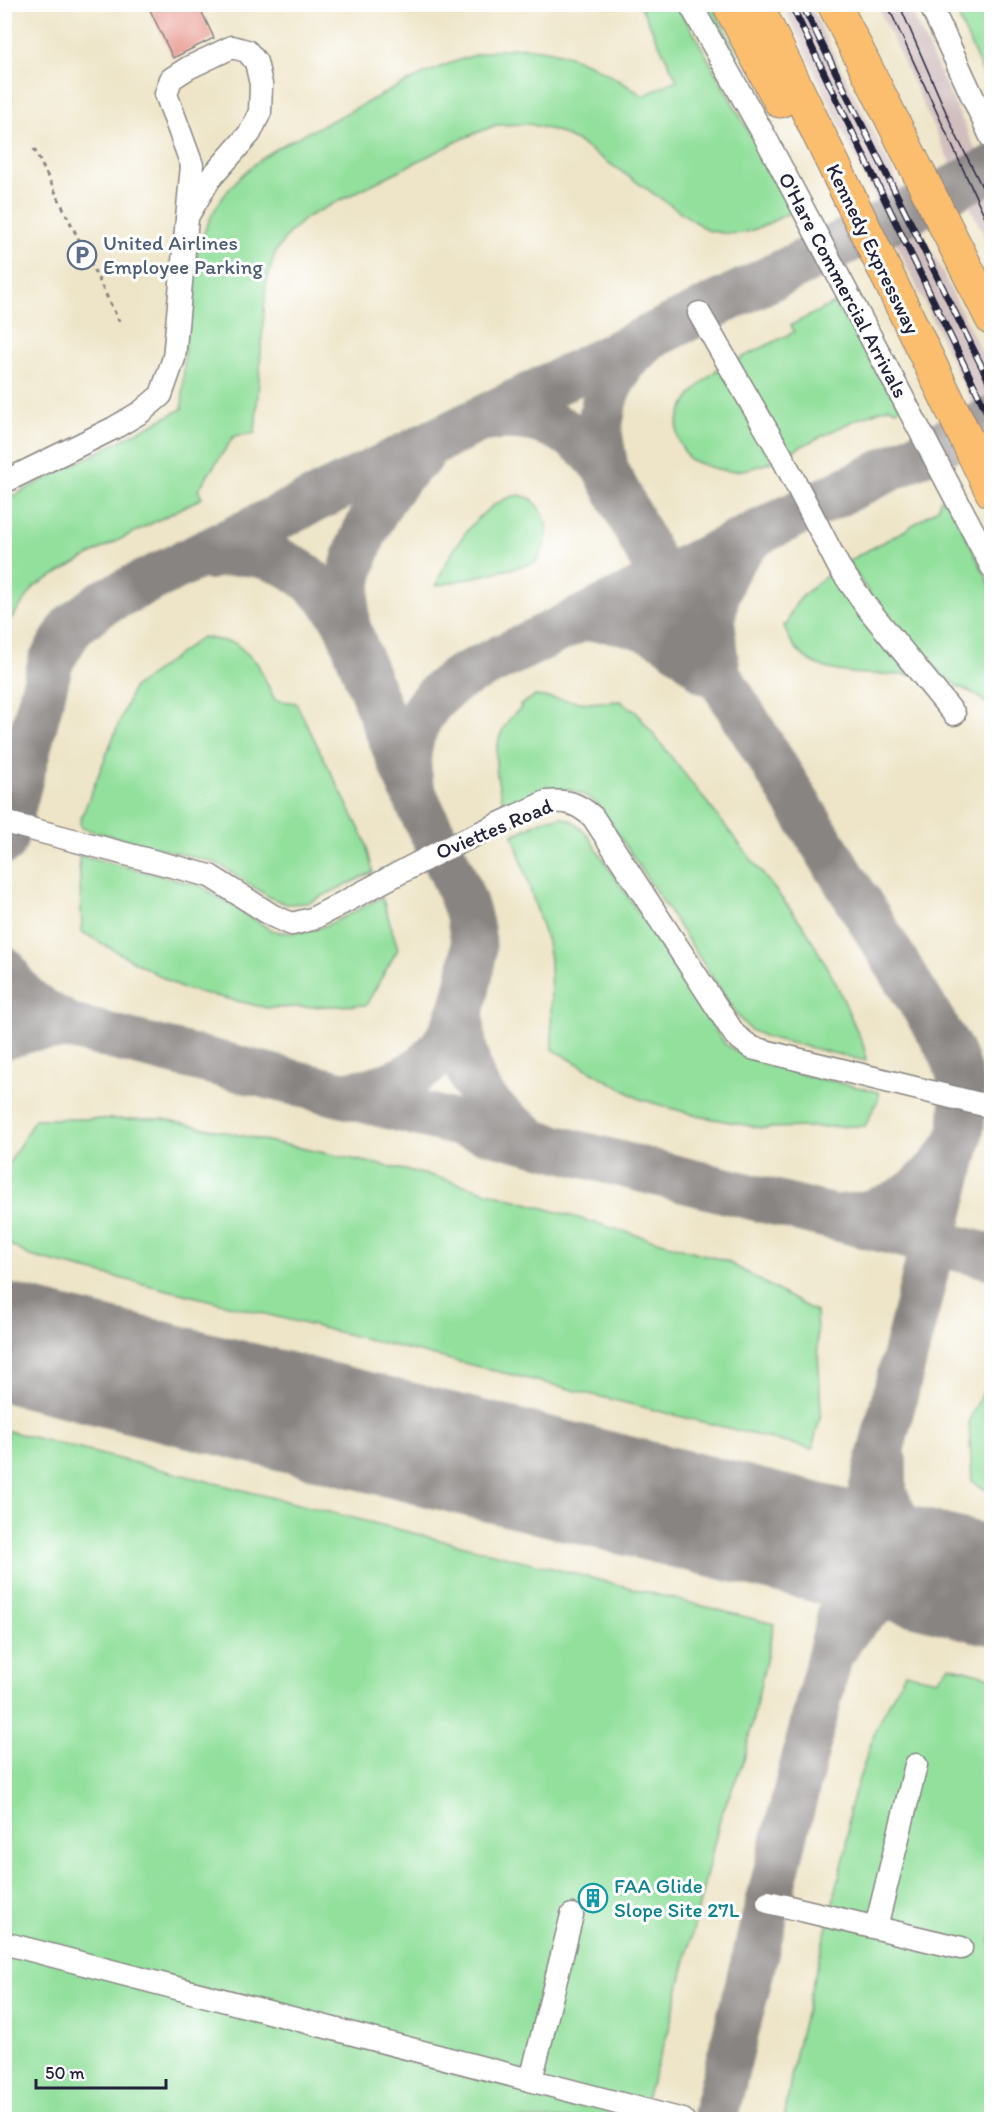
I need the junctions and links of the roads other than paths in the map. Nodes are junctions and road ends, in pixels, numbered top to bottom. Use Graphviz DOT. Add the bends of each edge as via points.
graph roads {
  1 [pos="690,4"];
  2 [pos="729,4"];
  3 [pos="756,4"];
  4 [pos="834,4"];
  5 [pos="930,4"];
  6 [pos="992,139"];
  7 [pos="188,215"];
  8 [pos="699,313"];
  9 [pos="992,319"];
  10 [pos="912,331"];
  11 [pos="4,482"];
  12 [pos="992,492"];
  13 [pos="992,567"];
  14 [pos="954,714"];
  15 [pos="4,822"];
  16 [pos="992,1107"];
  17 [pos="916,1765"];
  18 [pos="768,1902"];
  19 [pos="572,1915"];
  20 [pos="876,1927"];
  21 [pos="4,1943"];
  22 [pos="961,1948"];
  23 [pos="531,2080"];
  24 [pos="682,2120"];
  1 -- 13 [label="lane, O'Hare Commercial Arrivals" via="764,135"];
  2 -- 10 [label="highway" via="808,152"];
  3 -- 10 [label="highway, Kennedy Expressway"];
  4 -- 9 [label="highway"];
  5 -- 6 [label="lane"];
  7 -- 7 [label="lane" via="209,180 250,133 260,112 261,84 256,62 247,51 232,47 171,79 166,94 192,165"];
  7 -- 11 [label="lane" via="174,358 161,395 114,428"];
  8 -- 14 [label="lane" via="781,455 839,567"];
  10 -- 12 [label="highway, Kennedy Expressway"];
  15 -- 16 [label="lane, Oviettes Road" via="210,876 292,924 312,919 441,851 546,802 565,800 580,805 593,817 735,1035 752,1048"];
  17 -- 20 [label="lane"];
  18 -- 20 [label="lane"];
  19 -- 23 [label="lane"];
  20 -- 22 [label="lane"];
  21 -- 23 [label="lane"];
  23 -- 24 [label="lane"];
}
